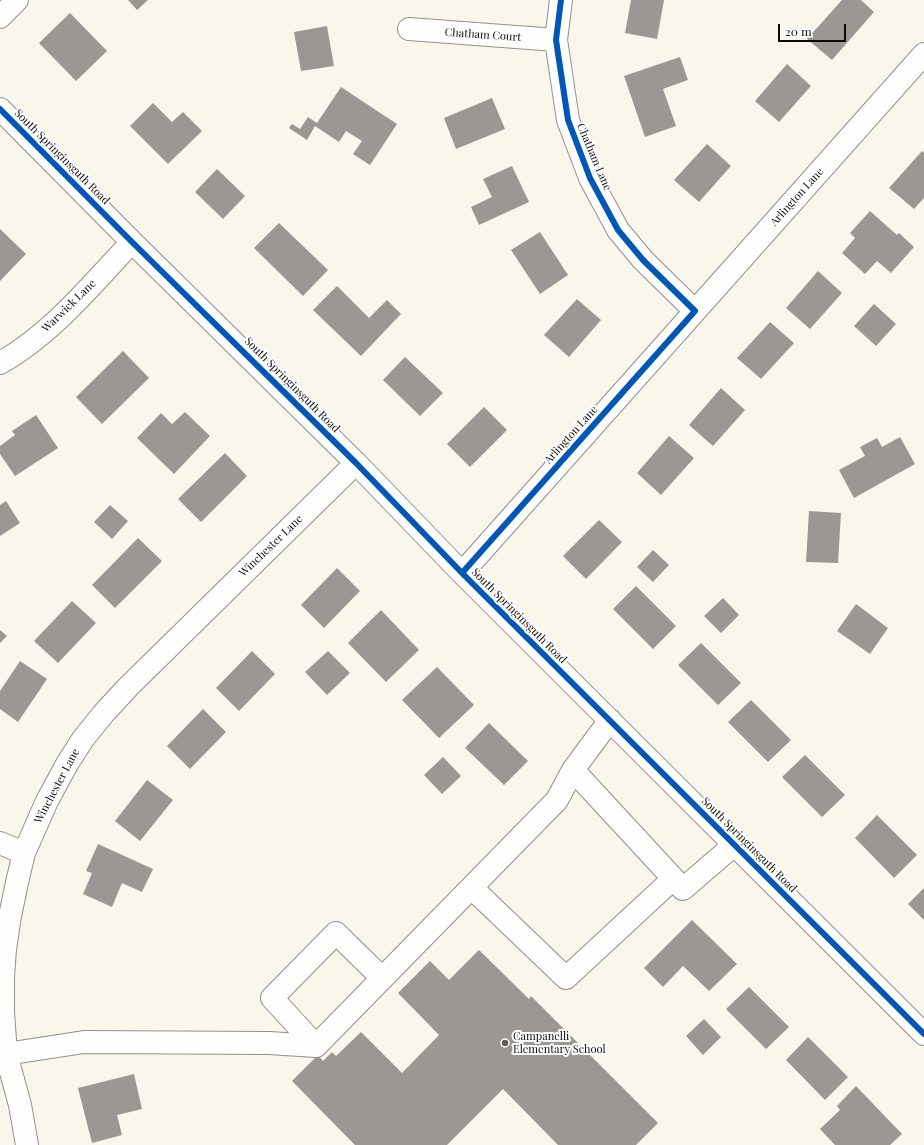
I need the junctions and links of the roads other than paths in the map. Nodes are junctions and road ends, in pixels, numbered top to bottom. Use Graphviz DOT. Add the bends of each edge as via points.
graph roads {
  1 [pos="17,0"];
  2 [pos="561,0"];
  3 [pos="0,17"];
  4 [pos="410,29"];
  5 [pos="556,40"];
  6 [pos="924,54"];
  7 [pos="0,109"];
  8 [pos="132,242"];
  9 [pos="695,311"];
  10 [pos="0,363"];
  11 [pos="356,462"];
  12 [pos="462,573"];
  13 [pos="610,720"];
  14 [pos="573,770"];
  15 [pos="0,843"];
  16 [pos="734,845"];
  17 [pos="24,853"];
  18 [pos="673,879"];
  19 [pos="472,888"];
  20 [pos="382,978"];
  21 [pos="924,1034"];
  22 [pos="316,1046"];
  23 [pos="6,1054"];
  24 [pos="28,1145"];
  1 -- 3 [label="street"];
  2 -- 5 [label="street, Chatham Lane"];
  4 -- 5 [label="street, Chatham Court"];
  5 -- 9 [label="street, Chatham Lane" via="568,120 590,178 618,230 643,260"];
  6 -- 9 [label="street, Arlington Lane"];
  7 -- 8 [label="street, South Springinsguth Road"];
  8 -- 10 [label="street, Warwick Lane" via="61,316"];
  8 -- 11 [label="street, South Springinsguth Road"];
  9 -- 12 [label="street, Arlington Lane"];
  11 -- 12 [label="street, South Springinsguth Road"];
  11 -- 17 [label="street, Winchester Lane" via="104,713 67,764"];
  12 -- 13 [label="street, South Springinsguth Road"];
  13 -- 14 [label="street"];
  13 -- 16 [label="street, South Springinsguth Road"];
  14 -- 18 [label="street"];
  14 -- 19 [label="street" via="557,800"];
  15 -- 17 [label="street"];
  16 -- 18 [label="street" via="683,889"];
  16 -- 21 [label="street, South Springinsguth Road"];
  17 -- 23 [label="street, Winchester Lane" via="5,949 3,1012"];
  18 -- 19 [label="street" via="566,978"];
  19 -- 20 [label="street"];
  20 -- 22 [label="street"];
  20 -- 22 [label="street" via="336,933 272,998"];
  22 -- 23 [label="street" via="269,1043 84,1042"];
  23 -- 24 [label="street, Winchester Lane"];
}
